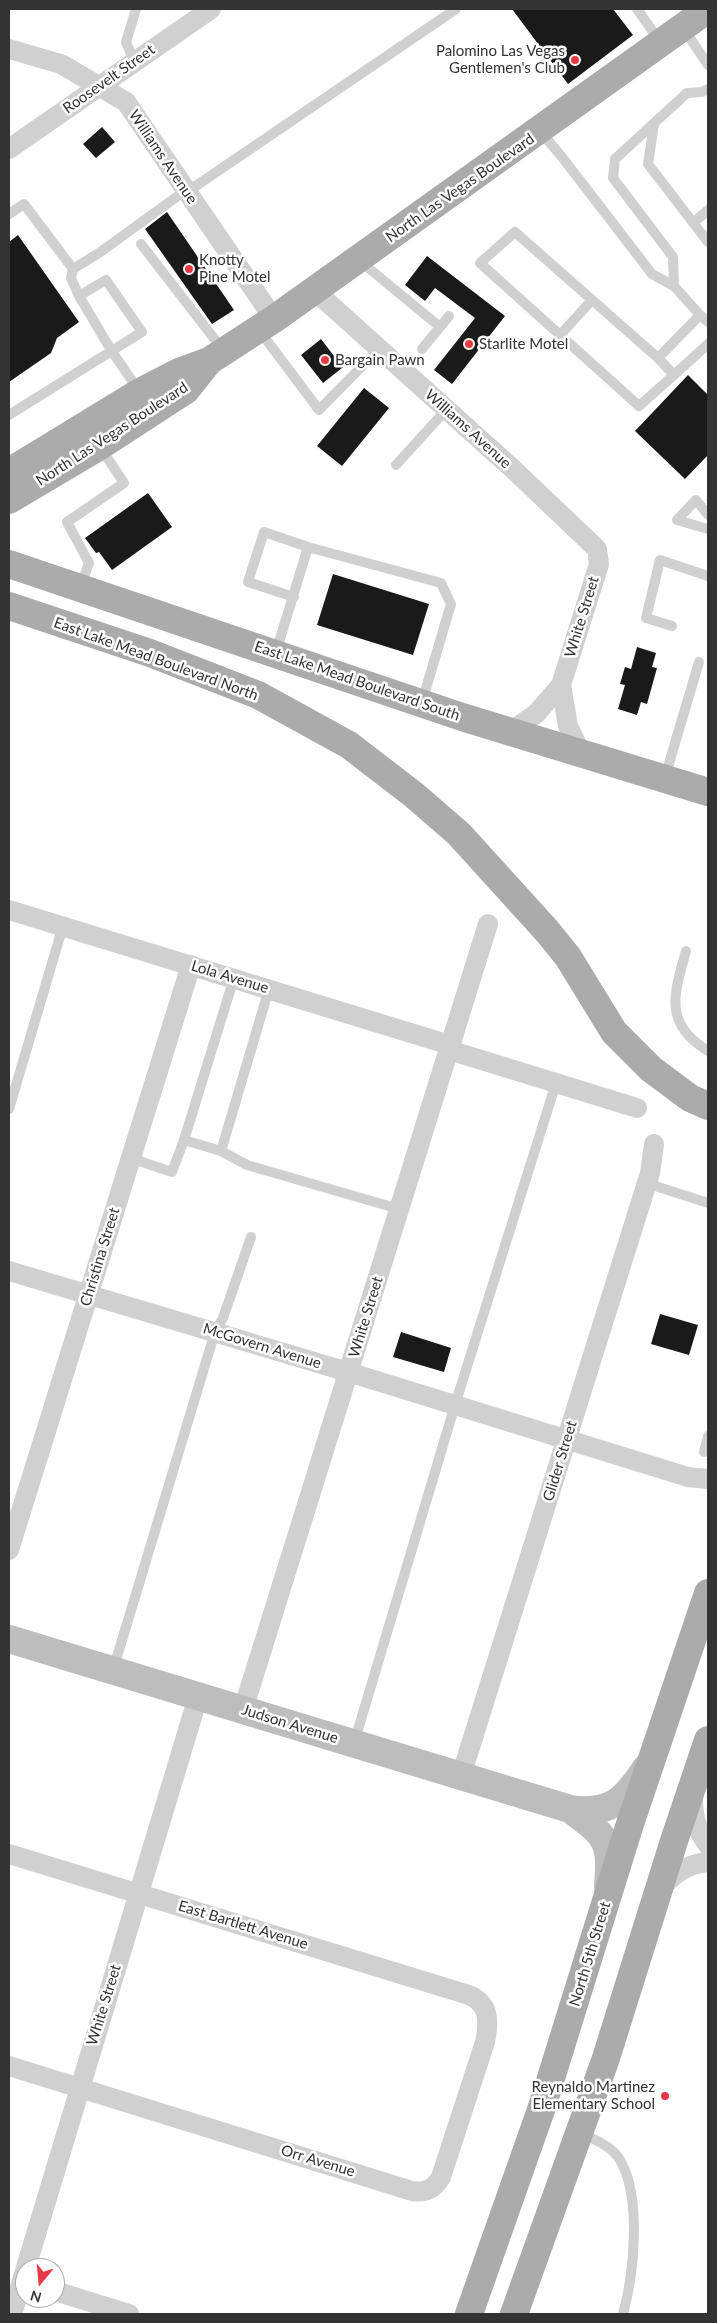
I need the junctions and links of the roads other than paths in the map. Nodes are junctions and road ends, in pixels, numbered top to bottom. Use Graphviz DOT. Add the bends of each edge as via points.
graph roads {
  1 [pos="136,9"];
  2 [pos="211,9"];
  3 [pos="456,9"];
  4 [pos="637,9"];
  5 [pos="708,10"];
  6 [pos="683,28"];
  7 [pos="662,44"];
  8 [pos="9,49"];
  9 [pos="134,61"];
  10 [pos="708,65"];
  11 [pos="98,86"];
  12 [pos="708,88"];
  13 [pos="654,124"];
  14 [pos="540,131"];
  15 [pos="9,149"];
  16 [pos="187,191"];
  17 [pos="708,210"];
  18 [pos="9,214"];
  19 [pos="693,223"];
  20 [pos="708,242"];
  21 [pos="141,244"];
  22 [pos="359,260"];
  23 [pos="73,269"];
  24 [pos="674,286"];
  25 [pos="315,291"];
  26 [pos="79,296"];
  27 [pos="592,300"];
  28 [pos="450,316"];
  29 [pos="704,318"];
  30 [pos="266,324"];
  31 [pos="440,327"];
  32 [pos="560,335"];
  33 [pos="708,344"];
  34 [pos="379,349"];
  35 [pos="422,349"];
  36 [pos="112,350"];
  37 [pos="216,356"];
  38 [pos="658,358"];
  39 [pos="674,375"];
  40 [pos="140,392"];
  41 [pos="446,410"];
  42 [pos="9,414"];
  43 [pos="100,446"];
  44 [pos="396,466"];
  45 [pos="9,472"];
  46 [pos="9,502"];
  47 [pos="708,515"];
  48 [pos="708,529"];
  49 [pos="308,547"];
  50 [pos="9,549"];
  51 [pos="597,549"];
  52 [pos="20,567"];
  53 [pos="708,576"];
  54 [pos="80,588"];
  55 [pos="294,597"];
  56 [pos="9,606"];
  57 [pos="672,626"];
  58 [pos="276,653"];
  59 [pos="699,662"];
  60 [pos="562,685"];
  61 [pos="421,703"];
  62 [pos="511,731"];
  63 [pos="581,752"];
  64 [pos="665,778"];
  65 [pos="708,792"];
  66 [pos="9,910"];
  67 [pos="488,924"];
  68 [pos="63,926"];
  69 [pos="686,951"];
  70 [pos="191,965"];
  71 [pos="234,978"];
  72 [pos="268,989"];
  73 [pos="449,1048"];
  74 [pos="708,1051"];
  75 [pos="556,1083"];
  76 [pos="708,1106"];
  77 [pos="637,1108"];
  78 [pos="9,1109"];
  79 [pos="184,1140"];
  80 [pos="654,1144"];
  81 [pos="221,1152"];
  82 [pos="130,1158"];
  83 [pos="646,1184"];
  84 [pos="708,1203"];
  85 [pos="399,1208"];
  86 [pos="251,1238"];
  87 [pos="9,1271"];
  88 [pos="88,1295"];
  89 [pos="215,1332"];
  90 [pos="348,1372"];
  91 [pos="455,1404"];
  92 [pos="708,1436"];
  93 [pos="567,1439"];
  94 [pos="704,1452"];
  95 [pos="688,1477"];
  96 [pos="708,1478"];
  97 [pos="708,1493"];
  98 [pos="9,1550"];
  99 [pos="708,1593"];
  100 [pos="9,1639"];
  101 [pos="113,1671"];
  102 [pos="198,1697"];
  103 [pos="243,1710"];
  104 [pos="708,1740"];
  105 [pos="354,1744"];
  106 [pos="651,1761"];
  107 [pos="461,1776"];
  108 [pos="692,1786"];
  109 [pos="570,1809"];
  110 [pos="708,1845"];
  111 [pos="9,1854"];
  112 [pos="708,1862"];
  113 [pos="658,1892"];
  114 [pos="138,1893"];
  115 [pos="607,1900"];
  116 [pos="476,1998"];
  117 [pos="9,2066"];
  118 [pos="80,2087"];
  119 [pos="579,2133"];
  120 [pos="25,2258"];
  121 [pos="65,2294"];
  122 [pos="15,2297"];
  123 [pos="12,2314"];
  124 [pos="129,2314"];
  125 [pos="469,2314"];
  126 [pos="514,2314"];
  127 [pos="623,2314"];
  1 -- 9 [label="lane" via="126,42"];
  2 -- 9 [label="street, Roosevelt Street"];
  3 -- 16 [label="lane"];
  4 -- 7 [label="lane"];
  5 -- 6 [label="main road, North Las Vegas Boulevard"];
  6 -- 7 [label="main road, North Las Vegas Boulevard"];
  6 -- 10 [label="lane"];
  7 -- 14 [label="main road, North Las Vegas Boulevard"];
  8 -- 11 [label="street, Williams Avenue" via="61,64"];
  9 -- 11 [label="street, Roosevelt Street"];
  11 -- 15 [label="street, Roosevelt Street"];
  11 -- 16 [label="street, Williams Avenue" via="126,102"];
  12 -- 13 [label="lane" via="702,92 687,92"];
  13 -- 19 [label="lane" via="648,164"];
  13 -- 24 [label="lane" via="615,159 612,178 673,257"];
  14 -- 22 [label="main road, North Las Vegas Boulevard"];
  14 -- 24 [label="lane" via="652,274"];
  16 -- 23 [label="lane"];
  16 -- 30 [label="street, Williams Avenue"];
  17 -- 19 [label="lane"];
  18 -- 23 [label="lane" via="24,204"];
  19 -- 20 [label="lane"];
  21 -- 37 [label="lane"];
  22 -- 25 [label="main road, North Las Vegas Boulevard"];
  22 -- 31 [label="lane"];
  23 -- 26 [label="lane" via="71,278"];
  24 -- 29 [label="lane"];
  25 -- 30 [label="main road, North Las Vegas Boulevard"];
  25 -- 34 [label="street, Williams Avenue"];
  26 -- 36 [label="lane"];
  26 -- 36 [label="lane" via="106,280 142,332"];
  27 -- 32 [label="lane"];
  27 -- 32 [label="lane" via="515,232 480,264"];
  27 -- 38 [label="lane"];
  28 -- 31 [label="lane"];
  29 -- 38 [label="lane"];
  30 -- 34 [label="lane" via="319,410"];
  30 -- 37 [label="main road, North Las Vegas Boulevard"];
  31 -- 35 [label="lane"];
  32 -- 39 [label="lane" via="639,406"];
  33 -- 39 [label="lane"];
  34 -- 41 [label="street, Williams Avenue"];
  36 -- 40 [label="lane"];
  36 -- 42 [label="lane"];
  37 -- 40 [label="main road, North Las Vegas Boulevard"];
  37 -- 43 [label="main road, North Las Vegas Boulevard" via="186,390"];
  38 -- 39 [label="lane"];
  40 -- 45 [label="main road, North Las Vegas Boulevard"];
  41 -- 44 [label="lane"];
  41 -- 51 [label="street, Williams Avenue"];
  43 -- 46 [label="main road, North Las Vegas Boulevard"];
  43 -- 54 [label="lane" via="124,483 67,522 89,563"];
  47 -- 48 [label="lane" via="696,500 677,520"];
  49 -- 55 [label="lane"];
  49 -- 55 [label="lane" via="264,532 248,582"];
  49 -- 61 [label="lane" via="441,583 451,604"];
  50 -- 52 [label="main road"];
  51 -- 60 [label="street, White Street" via="599,564"];
  52 -- 54 [label="main road, East Lake Mead Boulevard South"];
  53 -- 57 [label="lane" via="660,560 646,618"];
  54 -- 58 [label="main road, East Lake Mead Boulevard South"];
  55 -- 58 [label="lane"];
  56 -- 76 [label="main road, East Lake Mead Boulevard North" via="150,653 258,695 349,745 458,834 568,957 614,1032 651,1069 690,1098"];
  58 -- 61 [label="main road, East Lake Mead Boulevard South"];
  59 -- 64 [label="lane"];
  60 -- 62 [label="street, White Street" via="536,714"];
  60 -- 63 [label="street, White Street" via="568,726"];
  61 -- 62 [label="main road, East Lake Mead Boulevard South"];
  62 -- 63 [label="main road, East Lake Mead Boulevard South"];
  63 -- 64 [label="main road, East Lake Mead Boulevard South"];
  64 -- 65 [label="main road, East Lake Mead Boulevard South"];
  66 -- 68 [label="street, Lola Avenue"];
  67 -- 73 [label="street, White Street"];
  68 -- 70 [label="street, Lola Avenue"];
  68 -- 78 [label="lane"];
  69 -- 74 [label="lane" via="674,1002 677,1016 696,1043"];
  70 -- 71 [label="street, Lola Avenue"];
  70 -- 82 [label="street, Christina Street"];
  71 -- 72 [label="street, Lola Avenue"];
  71 -- 79 [label="lane"];
  72 -- 73 [label="street, Lola Avenue"];
  72 -- 81 [label="lane"];
  73 -- 75 [label="street, Lola Avenue"];
  73 -- 85 [label="street, White Street"];
  75 -- 77 [label="street, Lola Avenue"];
  75 -- 91 [label="lane"];
  79 -- 81 [label="lane"];
  79 -- 82 [label="lane" via="172,1172"];
  80 -- 83 [label="street, Glider Street"];
  81 -- 85 [label="lane" via="247,1165"];
  82 -- 88 [label="street, Christina Street"];
  83 -- 84 [label="lane"];
  83 -- 93 [label="street, Glider Street"];
  85 -- 90 [label="street, White Street"];
  86 -- 89 [label="lane"];
  87 -- 88 [label="street, McGovern Avenue"];
  88 -- 89 [label="street, McGovern Avenue"];
  88 -- 98 [label="street, Christina Street"];
  89 -- 90 [label="street, McGovern Avenue"];
  89 -- 101 [label="lane"];
  90 -- 91 [label="street, McGovern Avenue"];
  90 -- 103 [label="street, White Street"];
  91 -- 93 [label="street, McGovern Avenue"];
  91 -- 105 [label="lane"];
  92 -- 94 [label="lane"];
  93 -- 95 [label="street, McGovern Avenue"];
  93 -- 107 [label="street, Glider Street"];
  95 -- 96 [label="street, McGovern Avenue"];
  95 -- 97 [label="street, McGovern Avenue"];
  99 -- 106 [label="main road, North 5th Street"];
  100 -- 101 [label="street, Judson Avenue"];
  101 -- 102 [label="street, Judson Avenue"];
  102 -- 103 [label="street, Judson Avenue"];
  102 -- 114 [label="street, White Street"];
  103 -- 105 [label="street, Judson Avenue"];
  104 -- 108 [label="main road"];
  105 -- 107 [label="street, Judson Avenue"];
  106 -- 109 [label="street, Judson Avenue" via="617,1803 592,1811"];
  106 -- 115 [label="main road, North 5th Street"];
  107 -- 109 [label="street, Judson Avenue"];
  108 -- 110 [label="street" via="694,1820"];
  108 -- 113 [label="main road"];
  109 -- 115 [label="street, Judson Avenue" via="598,1830 607,1844 610,1860"];
  111 -- 114 [label="street, East Bartlett Avenue"];
  112 -- 113 [label="street" via="679,1870"];
  113 -- 119 [label="main road"];
  114 -- 116 [label="street, East Bartlett Avenue"];
  114 -- 118 [label="street, White Street"];
  115 -- 125 [label="main road, North 5th Street" via="542,2107"];
  116 -- 118 [label="street, Orr Avenue" via="483,2005 488,2020 485,2042 441,2177 424,2192 412,2191"];
  117 -- 118 [label="street, Orr Avenue"];
  118 -- 120 [label="street, White Street"];
  119 -- 126 [label="main road"];
  119 -- 127 [label="lane" via="602,2142 620,2159 627,2178 634,2250"];
  121 -- 124 [label="street"];
  122 -- 123 [label="street, White Street"];
}
